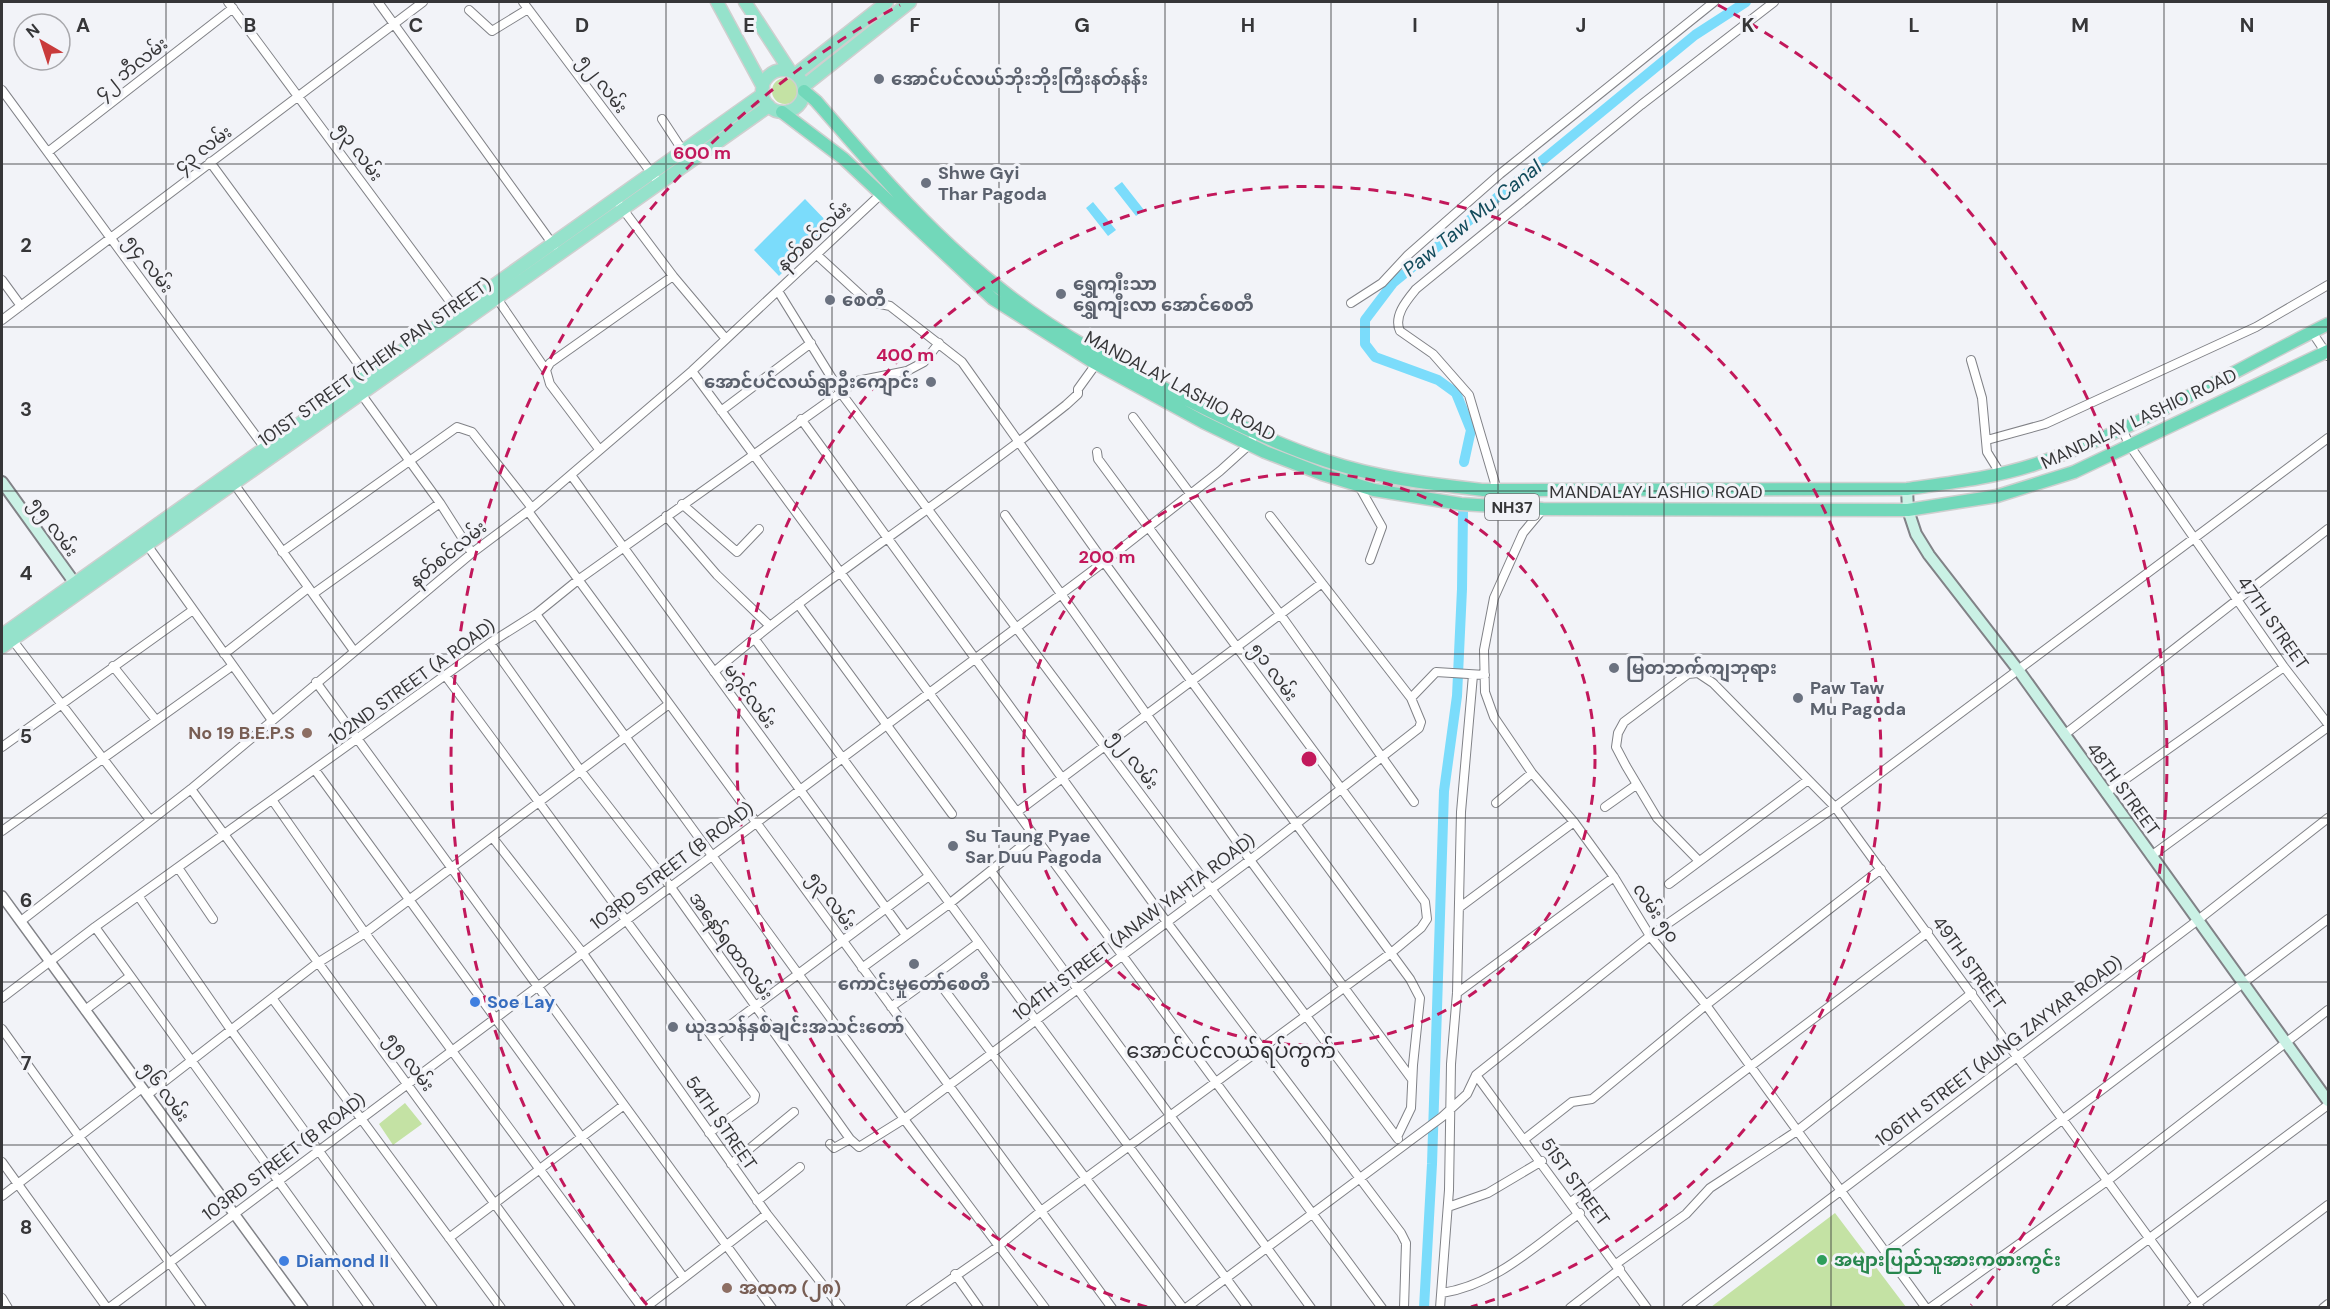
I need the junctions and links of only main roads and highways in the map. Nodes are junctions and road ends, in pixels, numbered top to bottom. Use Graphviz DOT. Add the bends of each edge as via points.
graph roads {
  1 [pos="717,2"];
  2 [pos="745,2"];
  3 [pos="887,2"];
  4 [pos="910,2"];
  5 [pos="793,73"];
  6 [pos="804,88"];
  7 [pos="763,90"];
  8 [pos="769,106"];
  9 [pos="782,112"];
  10 [pos="655,179"];
  11 [pos="461,317"];
  12 [pos="2328,324"];
  13 [pos="2327,353"];
  14 [pos="2254,362"];
  15 [pos="2266,381"];
  16 [pos="358,390"];
  17 [pos="1253,438"];
  18 [pos="2080,445"];
  19 [pos="2088,466"];
  20 [pos="1977,477"];
  21 [pos="2,482"];
  22 [pos="1907,489"];
  23 [pos="1978,499"];
  24 [pos="1908,510"];
  25 [pos="78,588"];
  26 [pos="5,638"];
  27 [pos="2328,1103"];
  1 -- 7 [label="main road"];
  2 -- 5 [label="main road"];
  3 -- 5 [label="main road"];
  4 -- 6 [label="main road"];
  5 -- 6 [label="main road"];
  5 -- 7 [label="main road" via="783,70 770,75"];
  6 -- 9 [label="main road" via="798,106"];
  6 -- 17 [label="highway, NH37" via="903,200 1003,292 1135,374"];
  7 -- 8 [label="main road"];
  7 -- 10 [label="main road, 101ST STREET (THEIK PAN STREET)" via="684,151"];
  8 -- 9 [label="main road"];
  8 -- 10 [label="main road, 101ST STREET (THEIK PAN STREET)"];
  9 -- 17 [label="highway, MANDALAY LASHIO ROAD / NH37" via="844,159 993,299 1096,364 1203,422"];
  10 -- 11 [label="main road, 101ST STREET (THEIK PAN STREET)"];
  11 -- 16 [label="main road, 101ST STREET (THEIK PAN STREET)"];
  11 -- 16 [label="main road, 101ST STREET (THEIK PAN STREET)" via="367,376"];
  12 -- 14 [label="highway, NH37"];
  13 -- 15 [label="highway, MANDALAY LASHIO ROAD / NH37"];
  14 -- 15 [label="highway"];
  14 -- 18 [label="highway, NH37" via="2122,429"];
  15 -- 19 [label="highway, MANDALAY LASHIO ROAD / NH37"];
  16 -- 25 [label="main road, 101ST STREET (THEIK PAN STREET)"];
  17 -- 22 [label="highway, NH37" via="1416,482 1497,490"];
  17 -- 24 [label="highway, MANDALAY LASHIO ROAD / NH37" via="1322,474 1461,504 1543,509"];
  18 -- 19 [label="highway"];
  18 -- 20 [label="highway, NH37" via="2031,465"];
  19 -- 23 [label="highway, MANDALAY LASHIO ROAD / NH37" via="2037,485"];
  20 -- 22 [label="highway, NH37"];
  20 -- 23 [label="highway"];
  21 -- 25 [label="main road, ၅၅ လမ်း"];
  22 -- 24 [label="main road, 48TH STREET"];
  23 -- 24 [label="highway, MANDALAY LASHIO ROAD / NH37"];
  24 -- 27 [label="main road, 48TH STREET" via="1929,555 2019,671"];
  25 -- 26 [label="main road, 101ST STREET (THEIK PAN STREET)"];
}
